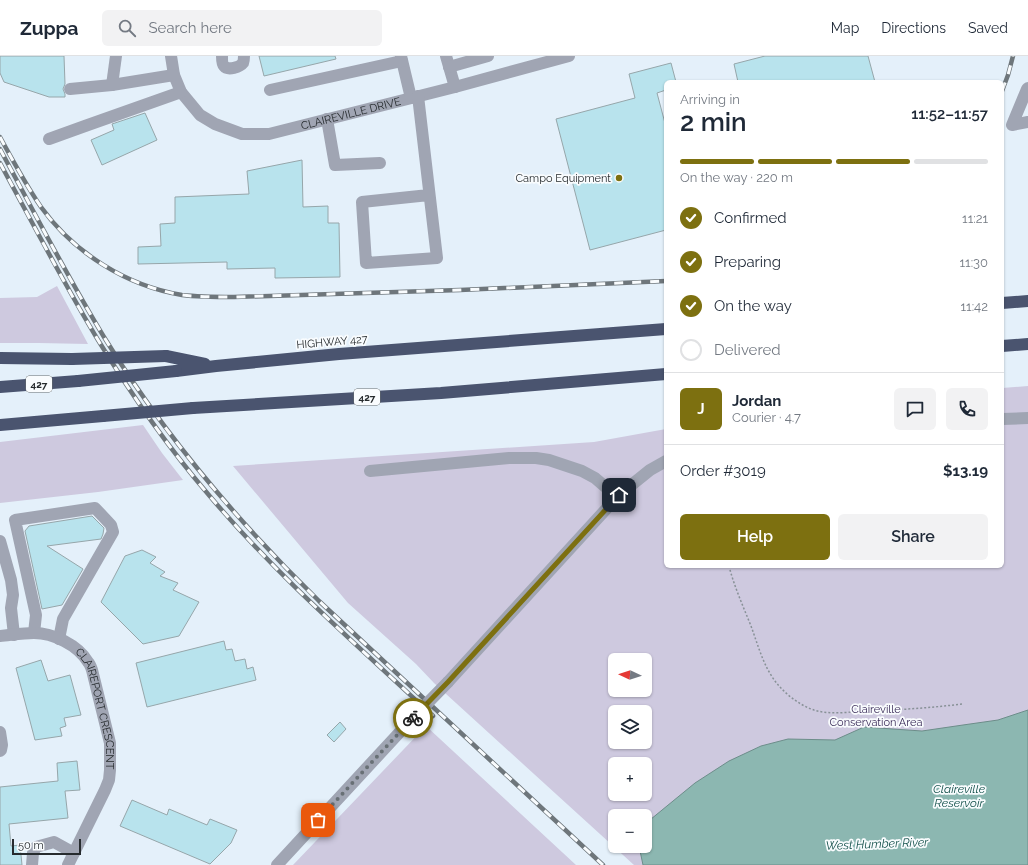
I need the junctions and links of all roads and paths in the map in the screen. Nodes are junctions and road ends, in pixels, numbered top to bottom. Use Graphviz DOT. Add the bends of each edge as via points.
graph roads {
  1 [pos="116,56"];
  2 [pos="171,56"];
  3 [pos="222,56"];
  4 [pos="244,56"];
  5 [pos="488,56"];
  6 [pos="569,56"];
  7 [pos="401,58"];
  8 [pos="448,61"];
  9 [pos="174,75"];
  10 [pos="112,85"];
  11 [pos="455,87"];
  12 [pos="1028,88"];
  13 [pos="70,89"];
  14 [pos="270,90"];
  15 [pos="181,92"];
  16 [pos="414,97"];
  17 [pos="327,119"];
  18 [pos="1028,122"];
  19 [pos="49,140"];
  20 [pos="380,163"];
  21 [pos="429,195"];
  22 [pos="1028,301"];
  23 [pos="1004,303"];
  24 [pos="664,329"];
  25 [pos="1028,344"];
  26 [pos="1004,346"];
  27 [pos="0,358"];
  28 [pos="216,366"];
  29 [pos="664,374"];
  30 [pos="0,387"];
  31 [pos="1028,418"];
  32 [pos="1004,420"];
  33 [pos="0,425"];
  34 [pos="664,462"];
  35 [pos="370,471"];
  36 [pos="617,497"];
  37 [pos="0,540"];
  38 [pos="730,568"];
  39 [pos="5,608"];
  40 [pos="34,633"];
  41 [pos="14,635"];
  42 [pos="0,636"];
  43 [pos="59,639"];
  44 [pos="962,704"];
  45 [pos="0,732"];
  46 [pos="0,751"];
  47 [pos="74,853"];
  48 [pos="32,865"];
  49 [pos="68,865"];
  50 [pos="277,865"];
  1 -- 10 [label="street"];
  2 -- 9 [label="street, CLAIREVILLE DRIVE"];
  3 -- 4 [label="street" via="223,65 229,69 241,65"];
  5 -- 8 [label="street"];
  6 -- 11 [label="street, CLAIREVILLE DRIVE"];
  7 -- 14 [label="street"];
  7 -- 16 [label="street"];
  8 -- 11 [label="street"];
  9 -- 10 [label="street"];
  9 -- 15 [label="street, CLAIREVILLE DRIVE"];
  10 -- 13 [label="street"];
  11 -- 16 [label="street, CLAIREVILLE DRIVE"];
  12 -- 18 [label="street" via="1012,125"];
  15 -- 17 [label="street, CLAIREVILLE DRIVE" via="200,115 215,124 242,134 269,134"];
  15 -- 19 [label="street"];
  16 -- 17 [label="street, CLAIREVILLE DRIVE"];
  16 -- 21 [label="street"];
  17 -- 20 [label="street" via="335,165"];
  21 -- 21 [label="street" via="437,258 366,263 362,202"];
  22 -- 23 [label="highway"];
  24 -- 28 [label="highway, HIGHWAY 427 / 427"];
  25 -- 26 [label="highway"];
  27 -- 28 [label="highway, bridge" via="72,360 166,356"];
  28 -- 30 [label="highway, HIGHWAY 427 / 427, bridge"];
  29 -- 33 [label="highway, 427, bridge" via="441,393 193,408"];
  31 -- 32 [label="street"];
  34 -- 36 [label="street" via="650,470"];
  35 -- 36 [label="street" via="509,458 536,458 582,471 595,478"];
  36 -- 50 [label="street, bridge"];
  37 -- 39 [label="street" via="13,595"];
  38 -- 44 [label="path" via="767,670 786,693 804,706 823,712 844,712"];
  39 -- 41 [label="street"];
  40 -- 41 [label="street, CLAIREPORT CRESCENT"];
  40 -- 43 [label="street, CLAIREPORT CRESCENT"];
  40 -- 43 [label="street" via="36,615 15,520 95,508 111,525 113,532 63,619"];
  41 -- 42 [label="street, CLAIREPORT CRESCENT"];
  43 -- 47 [label="street, CLAIREPORT CRESCENT" via="88,661 110,742 109,780"];
  45 -- 46 [label="street"];
  47 -- 48 [label="street" via="54,842 36,847"];
  47 -- 49 [label="street, CLAIREPORT CRESCENT"];
}
